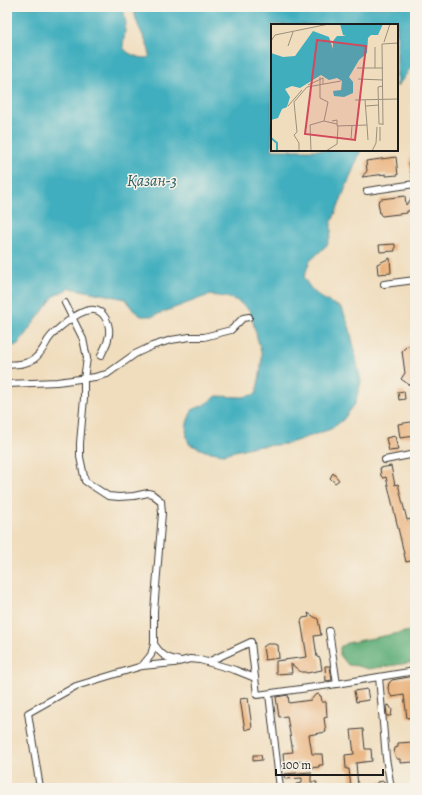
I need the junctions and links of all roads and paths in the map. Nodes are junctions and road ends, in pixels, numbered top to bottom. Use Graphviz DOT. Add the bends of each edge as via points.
graph roads {
  1 [pos="415,184"];
  2 [pos="367,191"];
  3 [pos="415,280"];
  4 [pos="384,284"];
  5 [pos="65,303"];
  6 [pos="249,317"];
  7 [pos="72,319"];
  8 [pos="100,356"];
  9 [pos="7,365"];
  10 [pos="84,379"];
  11 [pos="7,384"];
  12 [pos="415,454"];
  13 [pos="385,460"];
  14 [pos="329,631"];
  15 [pos="154,644"];
  16 [pos="180,661"];
  17 [pos="208,662"];
  18 [pos="142,666"];
  19 [pos="415,671"];
  20 [pos="379,677"];
  21 [pos="255,678"];
  22 [pos="337,684"];
  23 [pos="269,694"];
  24 [pos="40,788"];
  25 [pos="280,788"];
  26 [pos="391,788"];
  1 -- 2 [label="street"];
  3 -- 4 [label="street"];
  5 -- 7 [label="street"];
  6 -- 10 [label="street" via="243,318 231,330 204,337 171,340 152,346 135,354 108,374"];
  7 -- 8 [label="street" via="81,312 91,310 98,311 104,316 109,334"];
  7 -- 9 [label="street" via="55,332 36,358 20,365"];
  7 -- 10 [label="street" via="83,339 87,358"];
  10 -- 11 [label="street"];
  10 -- 15 [label="street" via="80,457 85,482 108,496 148,493 160,501 162,513 154,610"];
  12 -- 13 [label="street"];
  14 -- 22 [label="street"];
  15 -- 16 [label="street" via="166,658"];
  15 -- 18 [label="street" via="151,655"];
  16 -- 17 [label="street" via="190,659"];
  16 -- 18 [label="street"];
  17 -- 21 [label="street"];
  17 -- 21 [label="street" via="251,642"];
  18 -- 24 [label="street" via="76,686 28,713"];
  19 -- 20 [label="street"];
  20 -- 22 [label="street"];
  20 -- 26 [label="street"];
  21 -- 23 [label="street" via="257,695"];
  22 -- 23 [label="street"];
  23 -- 25 [label="street"];
}
